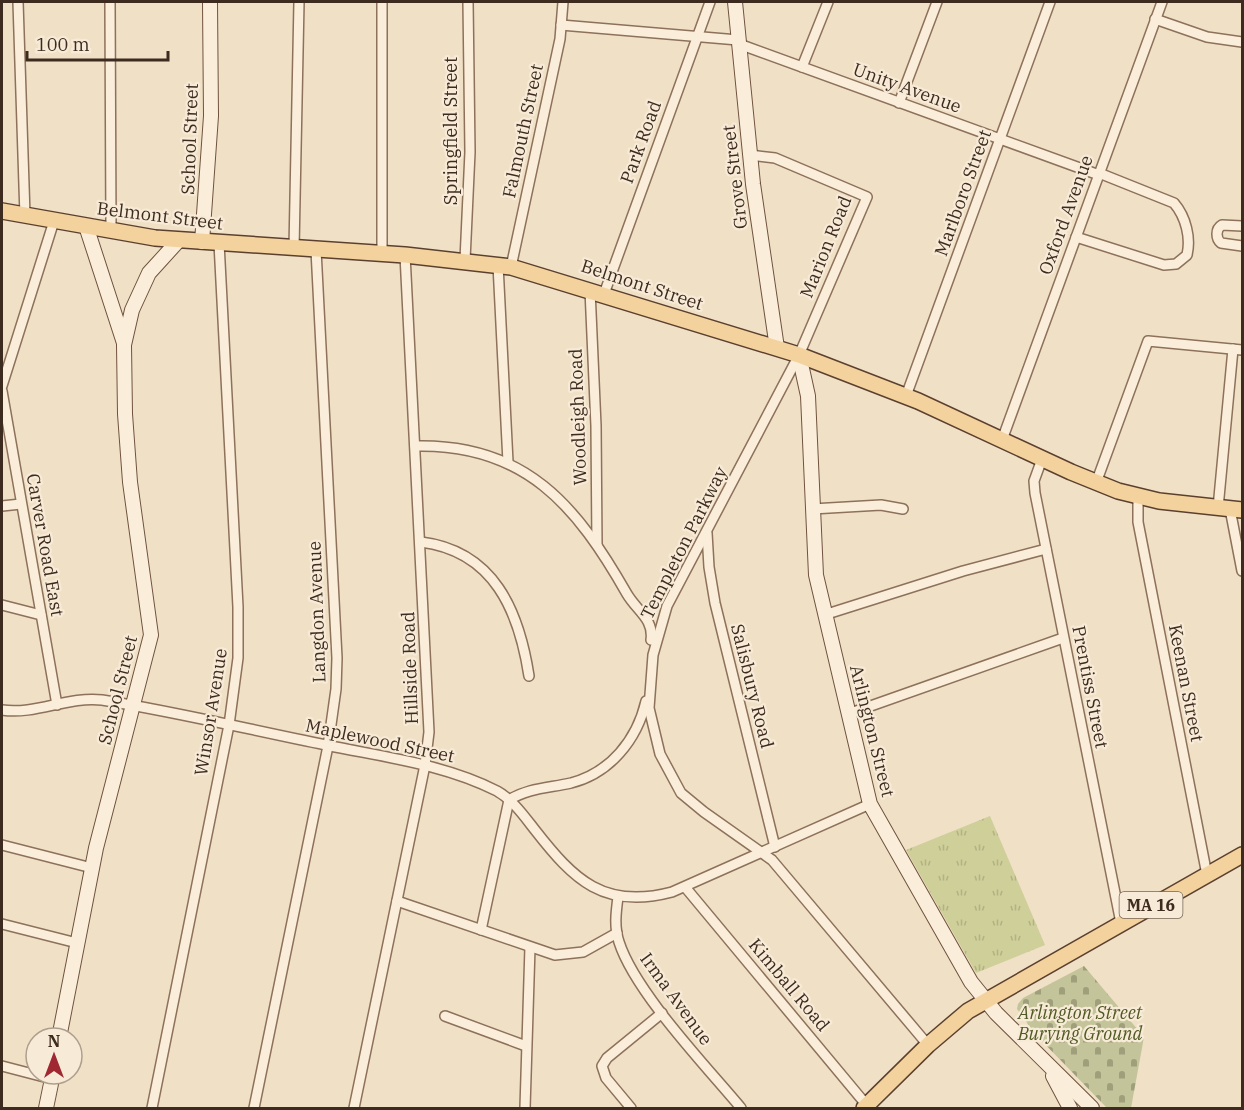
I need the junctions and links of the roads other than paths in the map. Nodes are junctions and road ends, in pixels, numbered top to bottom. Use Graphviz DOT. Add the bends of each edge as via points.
graph roads {
  1 [pos="18,2"];
  2 [pos="110,2"];
  3 [pos="210,2"];
  4 [pos="299,2"];
  5 [pos="382,2"];
  6 [pos="468,2"];
  7 [pos="563,2"];
  8 [pos="710,2"];
  9 [pos="735,2"];
  10 [pos="828,2"];
  11 [pos="937,2"];
  12 [pos="1050,2"];
  13 [pos="1162,2"];
  14 [pos="1155,19"];
  15 [pos="561,25"];
  16 [pos="698,36"];
  17 [pos="739,42"];
  18 [pos="1242,42"];
  19 [pos="802,68"];
  20 [pos="899,103"];
  21 [pos="1000,139"];
  22 [pos="750,155"];
  23 [pos="1099,174"];
  24 [pos="2,211"];
  25 [pos="25,216"];
  26 [pos="54,221"];
  27 [pos="86,226"];
  28 [pos="1242,226"];
  29 [pos="111,230"];
  30 [pos="1076,237"];
  31 [pos="179,240"];
  32 [pos="202,242"];
  33 [pos="219,243"];
  34 [pos="1242,246"];
  35 [pos="294,248"];
  36 [pos="316,250"];
  37 [pos="382,254"];
  38 [pos="405,255"];
  39 [pos="465,260"];
  40 [pos="505,266"];
  41 [pos="597,292"];
  42 [pos="124,345"];
  43 [pos="777,348"];
  44 [pos="1238,350"];
  45 [pos="799,355"];
  46 [pos="2,386"];
  47 [pos="2,391"];
  48 [pos="906,396"];
  49 [pos="1002,440"];
  50 [pos="416,446"];
  51 [pos="1042,459"];
  52 [pos="508,462"];
  53 [pos="1096,483"];
  54 [pos="1138,497"];
  55 [pos="21,504"];
  56 [pos="2,506"];
  57 [pos="812,509"];
  58 [pos="903,509"];
  59 [pos="1230,509"];
  60 [pos="706,532"];
  61 [pos="421,542"];
  62 [pos="597,544"];
  63 [pos="1046,549"];
  64 [pos="1242,571"];
  65 [pos="2,606"];
  66 [pos="41,615"];
  67 [pos="824,615"];
  68 [pos="1063,638"];
  69 [pos="529,676"];
  70 [pos="649,678"];
  71 [pos="57,705"];
  72 [pos="133,706"];
  73 [pos="2,710"];
  74 [pos="848,714"];
  75 [pos="229,725"];
  76 [pos="328,746"];
  77 [pos="425,765"];
  78 [pos="509,800"];
  79 [pos="870,804"];
  80 [pos="2,845"];
  81 [pos="775,847"];
  82 [pos="760,853"];
  83 [pos="1242,855"];
  84 [pos="92,868"];
  85 [pos="1207,875"];
  86 [pos="685,887"];
  87 [pos="618,897"];
  88 [pos="397,901"];
  89 [pos="1121,922"];
  90 [pos="2,924"];
  91 [pos="482,930"];
  92 [pos="617,933"];
  93 [pos="77,943"];
  94 [pos="530,947"];
  95 [pos="984,1000"];
  96 [pos="662,1013"];
  97 [pos="446,1016"];
  98 [pos="61,1026"];
  99 [pos="928,1045"];
  100 [pos="526,1046"];
  101 [pos="1047,1064"];
  102 [pos="2,1066"];
  103 [pos="24,1070"];
  104 [pos="50,1086"];
  105 [pos="866,1107"];
  106 [pos="46,1108"];
  107 [pos="152,1108"];
  108 [pos="254,1108"];
  109 [pos="354,1108"];
  110 [pos="525,1108"];
  111 [pos="631,1108"];
  112 [pos="741,1108"];
  113 [pos="1070,1108"];
  114 [pos="1092,1108"];
  1 -- 25 [label="street"];
  2 -- 29 [label="street"];
  3 -- 32 [label="street, School Street" via="211,116"];
  4 -- 35 [label="street"];
  5 -- 37 [label="street"];
  6 -- 39 [label="street, Springfield Street" via="470,153"];
  7 -- 15 [label="street, Falmouth Street"];
  8 -- 16 [label="street, Park Road"];
  9 -- 17 [label="street, Grove Street"];
  10 -- 19 [label="street"];
  11 -- 20 [label="street"];
  12 -- 21 [label="street, Marlboro Street"];
  13 -- 14 [label="street, Oxford Avenue"];
  14 -- 18 [label="street" via="1207,37"];
  14 -- 23 [label="street, Oxford Avenue"];
  15 -- 16 [label="street, Unity Avenue"];
  15 -- 40 [label="street, Falmouth Street"];
  16 -- 17 [label="street, Unity Avenue"];
  16 -- 41 [label="street, Park Road"];
  17 -- 19 [label="street, Unity Avenue"];
  17 -- 22 [label="street, Grove Street"];
  19 -- 20 [label="street, Unity Avenue"];
  20 -- 21 [label="street, Unity Avenue"];
  21 -- 23 [label="street, Unity Avenue"];
  21 -- 48 [label="street, Marlboro Street"];
  22 -- 43 [label="street, Grove Street"];
  22 -- 45 [label="street, Marion Road" via="775,158 867,197"];
  23 -- 30 [label="street, Oxford Avenue"];
  23 -- 30 [label="street, Unity Avenue" via="1174,203 1185,225 1187,255 1179,263 1164,265"];
  24 -- 25 [label="main road, Belmont Street"];
  25 -- 26 [label="main road, Belmont Street"];
  26 -- 27 [label="main road, Belmont Street"];
  26 -- 46 [label="street"];
  27 -- 29 [label="main road, Belmont Street"];
  27 -- 42 [label="street, School Street"];
  28 -- 34 [label="street" via="1222,225 1217,237 1221,243"];
  29 -- 31 [label="main road, Belmont Street"];
  30 -- 49 [label="street, Oxford Avenue"];
  31 -- 32 [label="main road, Belmont Street"];
  31 -- 42 [label="street, School Street" via="149,273 132,310"];
  32 -- 33 [label="main road, Belmont Street"];
  33 -- 35 [label="main road, Belmont Street"];
  33 -- 75 [label="street, Winsor Avenue" via="239,624"];
  35 -- 36 [label="main road, Belmont Street"];
  36 -- 37 [label="main road, Belmont Street"];
  36 -- 76 [label="street, Langdon Avenue" via="337,658"];
  37 -- 38 [label="main road, Belmont Street"];
  38 -- 39 [label="main road, Belmont Street"];
  38 -- 50 [label="street, Hillside Road"];
  39 -- 40 [label="main road, Belmont Street"];
  40 -- 41 [label="main road, Belmont Street"];
  40 -- 52 [label="street, Falmouth Street"];
  41 -- 43 [label="main road, Belmont Street"];
  41 -- 62 [label="street, Woodleigh Road"];
  42 -- 72 [label="street, School Street" via="130,482 151,631"];
  43 -- 45 [label="main road, Belmont Street"];
  44 -- 53 [label="street" via="1148,341"];
  44 -- 59 [label="street"];
  45 -- 48 [label="main road, Belmont Street"];
  45 -- 57 [label="street, Arlington Street" via="808,396"];
  45 -- 60 [label="street, Templeton Parkway"];
  47 -- 55 [label="street, Carver Road East"];
  48 -- 49 [label="main road, Belmont Street"];
  49 -- 51 [label="main road, Belmont Street"];
  50 -- 52 [label="street" via="461,448"];
  50 -- 61 [label="street, Hillside Road"];
  51 -- 53 [label="main road, Belmont Street"];
  51 -- 63 [label="street, Prentiss Street" via="1034,487"];
  52 -- 62 [label="street" via="555,495"];
  53 -- 54 [label="main road, Belmont Street"];
  54 -- 59 [label="main road, Belmont Street"];
  54 -- 85 [label="street, Keenan Street" via="1138,522"];
  55 -- 56 [label="street"];
  55 -- 66 [label="street, Carver Road East"];
  57 -- 58 [label="street" via="881,505"];
  57 -- 67 [label="street, Arlington Street" via="814,557"];
  59 -- 64 [label="street"];
  60 -- 70 [label="street, Templeton Parkway" via="661,620"];
  60 -- 81 [label="street, Salisbury Road" via="715,603"];
  61 -- 69 [label="street" via="458,552 490,577 516,620"];
  61 -- 77 [label="street, Hillside Road" via="430,716"];
  62 -- 70 [label="street" via="632,603 650,622"];
  63 -- 67 [label="street"];
  63 -- 68 [label="street, Prentiss Street"];
  65 -- 66 [label="street"];
  66 -- 71 [label="street, Carver Road East"];
  67 -- 74 [label="street, Arlington Street"];
  68 -- 74 [label="street"];
  68 -- 89 [label="street, Prentiss Street"];
  70 -- 78 [label="street" via="639,724 608,765 585,778 525,792"];
  70 -- 82 [label="street, Templeton Parkway" via="651,722 672,780 692,803"];
  71 -- 72 [label="street, Maplewood Street" via="90,699"];
  71 -- 73 [label="street, Maplewood Street" via="26,711"];
  72 -- 75 [label="street, Maplewood Street"];
  72 -- 84 [label="street, School Street"];
  74 -- 79 [label="street, Arlington Street"];
  75 -- 76 [label="street, Maplewood Street"];
  75 -- 107 [label="street, Winsor Avenue"];
  76 -- 77 [label="street, Maplewood Street"];
  76 -- 108 [label="street, Langdon Avenue"];
  77 -- 78 [label="street, Maplewood Street" via="472,780"];
  77 -- 88 [label="street, Hillside Road"];
  78 -- 87 [label="street, Maplewood Street" via="570,872 594,888"];
  78 -- 91 [label="street"];
  79 -- 81 [label="street, Maplewood Street"];
  79 -- 95 [label="street, Arlington Street"];
  80 -- 84 [label="street"];
  81 -- 82 [label="street, Maplewood Street"];
  82 -- 86 [label="street, Maplewood Street"];
  82 -- 99 [label="street, Templeton Parkway" via="772,860"];
  83 -- 85 [label="main road, MA 16"];
  84 -- 93 [label="street, School Street"];
  85 -- 89 [label="main road, MA 16"];
  86 -- 87 [label="street, Maplewood Street" via="658,896"];
  86 -- 105 [label="street, Kimball Road"];
  87 -- 92 [label="street, Irma Avenue"];
  88 -- 91 [label="street"];
  88 -- 109 [label="street, Hillside Road"];
  89 -- 95 [label="main road, MA 16"];
  90 -- 93 [label="street"];
  91 -- 94 [label="street"];
  92 -- 94 [label="street" via="574,955 555,955"];
  92 -- 96 [label="street, Irma Avenue" via="629,965"];
  93 -- 98 [label="street, School Street"];
  94 -- 100 [label="street"];
  95 -- 99 [label="main road, MA 16"];
  95 -- 101 [label="street, Arlington Street"];
  96 -- 111 [label="street" via="602,1066 606,1078"];
  96 -- 112 [label="street, Irma Avenue"];
  97 -- 100 [label="street"];
  99 -- 105 [label="main road, MA 16"];
  100 -- 110 [label="street"];
  101 -- 113 [label="street, Arlington Street"];
  101 -- 114 [label="street, Arlington Street"];
  102 -- 103 [label="street"];
  104 -- 106 [label="street"];
}
